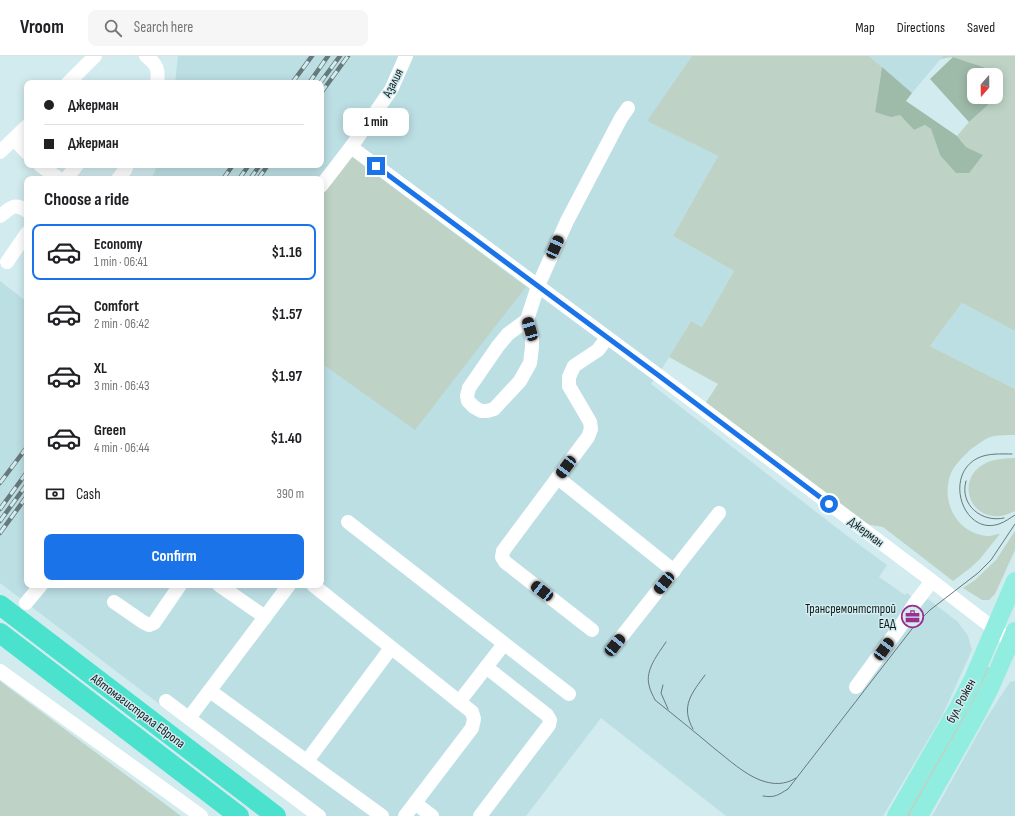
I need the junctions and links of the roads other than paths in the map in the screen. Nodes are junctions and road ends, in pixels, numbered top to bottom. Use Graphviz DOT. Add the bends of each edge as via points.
graph roads {
  1 [pos="95,56"];
  2 [pos="146,56"];
  3 [pos="406,56"];
  4 [pos="71,80"];
  5 [pos="157,80"];
  6 [pos="628,108"];
  7 [pos="24,129"];
  8 [pos="14,140"];
  9 [pos="351,147"];
  10 [pos="24,150"];
  11 [pos="0,152"];
  12 [pos="44,168"];
  13 [pos="75,168"];
  14 [pos="55,176"];
  15 [pos="68,176"];
  16 [pos="324,182"];
  17 [pos="24,209"];
  18 [pos="0,216"];
  19 [pos="24,237"];
  20 [pos="7,262"];
  21 [pos="538,286"];
  22 [pos="527,320"];
  23 [pos="608,338"];
  24 [pos="558,478"];
  25 [pos="719,513"];
  26 [pos="348,522"];
  27 [pos="674,571"];
  28 [pos="932,581"];
  29 [pos="1015,581"];
  30 [pos="39,588"];
  31 [pos="178,588"];
  32 [pos="223,588"];
  33 [pos="286,588"];
  34 [pos="317,588"];
  35 [pos="114,602"];
  36 [pos="0,605"];
  37 [pos="22,611"];
  38 [pos="265,617"];
  39 [pos="592,630"];
  40 [pos="995,630"];
  41 [pos="3,635"];
  42 [pos="1013,639"];
  43 [pos="504,644"];
  44 [pos="615,645"];
  45 [pos="391,648"];
  46 [pos="486,667"];
  47 [pos="0,670"];
  48 [pos="856,687"];
  49 [pos="210,691"];
  50 [pos="569,694"];
  51 [pos="166,701"];
  52 [pos="459,702"];
  53 [pos="189,718"];
  54 [pos="306,761"];
  55 [pos="415,803"];
  56 [pos="201,816"];
  57 [pos="239,816"];
  58 [pos="276,816"];
  59 [pos="320,816"];
  60 [pos="382,816"];
  61 [pos="405,816"];
  62 [pos="432,816"];
  63 [pos="480,816"];
  64 [pos="896,816"];
  65 [pos="919,816"];
  1 -- 4 [label="street"];
  2 -- 5 [label="street" via="155,64"];
  3 -- 9 [label="street, Азалия" via="391,90"];
  6 -- 21 [label="street" via="566,221"];
  7 -- 8 [label="street"];
  8 -- 10 [label="street"];
  8 -- 11 [label="street"];
  9 -- 16 [label="street, Азалия"];
  9 -- 21 [label="street, Джерман"];
  12 -- 14 [label="street"];
  13 -- 15 [label="street"];
  17 -- 18 [label="street" via="16,206"];
  19 -- 20 [label="street"];
  21 -- 22 [label="street"];
  21 -- 23 [label="street, Джерман"];
  22 -- 22 [label="street" via="532,338 530,363 520,380 494,409 481,411 468,401 468,388 508,334"];
  23 -- 24 [label="street" via="598,350 574,366 569,377 569,386 590,422 591,429"];
  23 -- 28 [label="street, Джерман"];
  24 -- 27 [label="street"];
  24 -- 39 [label="street" via="503,551 502,556 504,562"];
  25 -- 27 [label="street"];
  26 -- 43 [label="street"];
  27 -- 44 [label="street"];
  28 -- 40 [label="street, Джерман"];
  28 -- 48 [label="street"];
  29 -- 40 [label="main road, бул. Рожен"];
  30 -- 37 [label="street"];
  31 -- 35 [label="street" via="154,623 148,625"];
  32 -- 38 [label="street"];
  33 -- 38 [label="street"];
  34 -- 45 [label="street"];
  36 -- 37 [label="highway, Автомагистрала Европа"];
  37 -- 58 [label="highway, Автомагистрала Европа"];
  38 -- 49 [label="street"];
  40 -- 42 [label="street, Джерман"];
  40 -- 64 [label="main road, бул. Рожен" via="959,706"];
  41 -- 57 [label="highway, Автомагистрала Европа"];
  42 -- 65 [label="main road, бул. Рожен" via="976,715"];
  43 -- 46 [label="street"];
  43 -- 50 [label="street"];
  45 -- 52 [label="street"];
  45 -- 54 [label="street"];
  46 -- 52 [label="street"];
  46 -- 63 [label="street" via="550,720 549,725"];
  47 -- 56 [label="street"];
  49 -- 53 [label="street"];
  49 -- 54 [label="street"];
  51 -- 53 [label="street"];
  52 -- 55 [label="street" via="472,712 472,728"];
  53 -- 59 [label="street"];
  54 -- 60 [label="street"];
  55 -- 61 [label="street"];
  55 -- 62 [label="street"];
}
